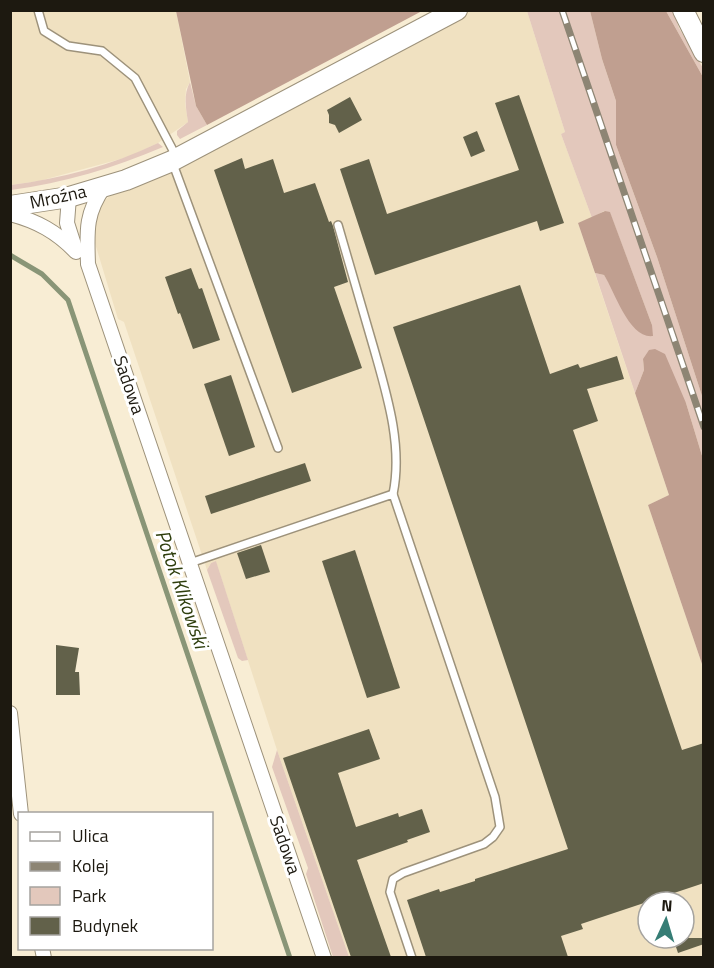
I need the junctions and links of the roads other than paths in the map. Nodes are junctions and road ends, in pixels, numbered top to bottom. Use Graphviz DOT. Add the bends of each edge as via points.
graph roads {
  1 [pos="38,10"];
  2 [pos="457,10"];
  3 [pos="683,10"];
  4 [pos="704,52"];
  5 [pos="175,159"];
  6 [pos="104,187"];
  7 [pos="69,197"];
  8 [pos="10,206"];
  9 [pos="10,214"];
  10 [pos="87,222"];
  11 [pos="338,225"];
  12 [pos="76,252"];
  13 [pos="88,264"];
  14 [pos="278,448"];
  15 [pos="393,494"];
  16 [pos="190,563"];
  17 [pos="10,713"];
  18 [pos="21,812"];
  19 [pos="324,957"];
  20 [pos="412,957"];
  1 -- 5 [label="lane" via="44,31 68,46 102,51 135,78"];
  2 -- 5 [label="main road"];
  3 -- 4 [label="main road"];
  5 -- 6 [label="main road"];
  5 -- 14 [label="lane"];
  6 -- 7 [label="main road, Mroźna"];
  6 -- 10 [label="street, Sadowa"];
  7 -- 8 [label="main road, Mroźna"];
  7 -- 10 [label="street"];
  7 -- 12 [label="street" via="67,223"];
  9 -- 12 [label="street" via="50,229"];
  10 -- 13 [label="street, Sadowa"];
  11 -- 15 [label="lane" via="386,393 395,439 397,476"];
  12 -- 13 [label="street"];
  13 -- 16 [label="street, Sadowa"];
  15 -- 16 [label="lane"];
  15 -- 20 [label="lane" via="495,798 500,827 484,844 393,879 390,892"];
  16 -- 19 [label="street, Sadowa"];
  17 -- 18 [label="street"];
}
